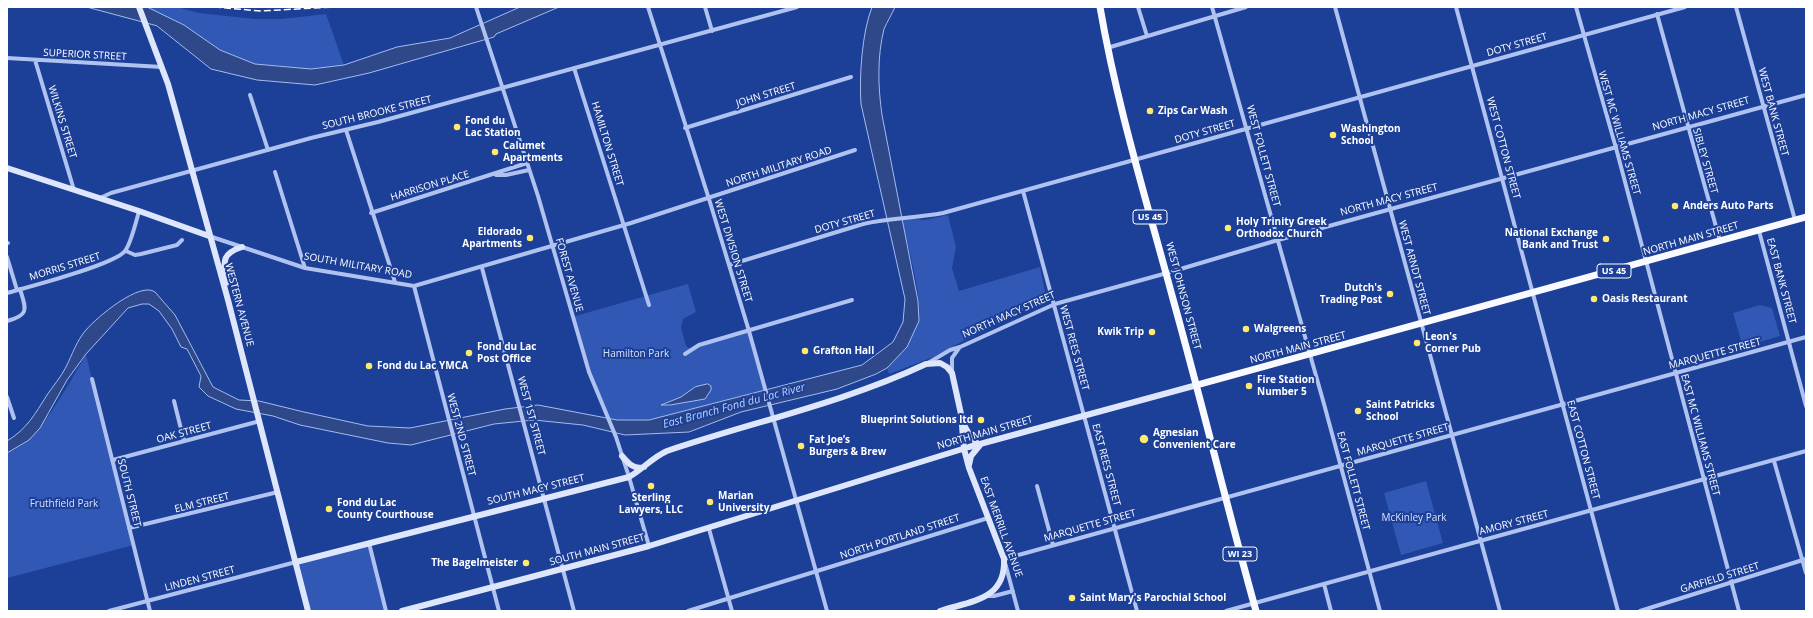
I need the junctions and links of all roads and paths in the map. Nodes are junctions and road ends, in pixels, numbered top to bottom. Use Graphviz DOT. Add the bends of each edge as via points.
graph roads {
  1 [pos="139,7"];
  2 [pos="476,7"];
  3 [pos="648,7"];
  4 [pos="705,7"];
  5 [pos="777,7"];
  6 [pos="797,7"];
  7 [pos="1100,7"];
  8 [pos="1138,7"];
  9 [pos="1212,7"];
  10 [pos="1246,7"];
  11 [pos="1335,7"];
  12 [pos="1456,7"];
  13 [pos="1576,7"];
  14 [pos="1684,7"];
  15 [pos="1736,7"];
  16 [pos="778,12"];
  17 [pos="1657,14"];
  18 [pos="1214,16"];
  19 [pos="712,31"];
  20 [pos="1583,34"];
  21 [pos="1147,36"];
  22 [pos="659,44"];
  23 [pos="1107,48"];
  24 [pos="7,58"];
  25 [pos="34,60"];
  26 [pos="1472,66"];
  27 [pos="162,67"];
  28 [pos="574,68"];
  29 [pos="851,77"];
  30 [pos="502,88"];
  31 [pos="250,95"];
  32 [pos="1806,95"];
  33 [pos="1359,97"];
  34 [pos="1764,107"];
  35 [pos="686,128"];
  36 [pos="1247,128"];
  37 [pos="1688,128"];
  38 [pos="346,130"];
  39 [pos="1616,148"];
  40 [pos="268,150"];
  41 [pos="855,150"];
  42 [pos="1134,160"];
  43 [pos="527,163"];
  44 [pos="7,168"];
  45 [pos="529,170"];
  46 [pos="192,172"];
  47 [pos="275,172"];
  48 [pos="494,175"];
  49 [pos="1503,179"];
  50 [pos="74,190"];
  51 [pos="1023,191"];
  52 [pos="100,198"];
  53 [pos="709,199"];
  54 [pos="1390,210"];
  55 [pos="139,211"];
  56 [pos="371,213"];
  57 [pos="1806,217"];
  58 [pos="1795,221"];
  59 [pos="624,226"];
  60 [pos="1759,231"];
  61 [pos="209,236"];
  62 [pos="182,240"];
  63 [pos="1278,240"];
  64 [pos="1720,242"];
  65 [pos="242,247"];
  66 [pos="553,247"];
  67 [pos="126,251"];
  68 [pos="7,257"];
  69 [pos="1646,263"];
  70 [pos="729,264"];
  71 [pos="305,268"];
  72 [pos="482,268"];
  73 [pos="1167,273"];
  74 [pos="395,282"];
  75 [pos="414,286"];
  76 [pos="19,290"];
  77 [pos="7,293"];
  78 [pos="1534,293"];
  79 [pos="228,300"];
  80 [pos="852,300"];
  81 [pos="1054,304"];
  82 [pos="649,305"];
  83 [pos="7,321"];
  84 [pos="1421,324"];
  85 [pos="748,331"];
  86 [pos="1806,337"];
  87 [pos="1789,342"];
  88 [pos="960,347"];
  89 [pos="685,354"];
  90 [pos="1310,355"];
  91 [pos="926,364"];
  92 [pos="952,373"];
  93 [pos="1675,373"];
  94 [pos="92,380"];
  95 [pos="1197,385"];
  96 [pos="7,397"];
  97 [pos="174,401"];
  98 [pos="1563,404"];
  99 [pos="1806,406"];
  100 [pos="961,414"];
  101 [pos="1084,416"];
  102 [pos="14,418"];
  103 [pos="259,418"];
  104 [pos="772,419"];
  105 [pos="1452,434"];
  106 [pos="184,441"];
  107 [pos="980,444"];
  108 [pos="964,449"];
  109 [pos="1806,451"];
  110 [pos="622,456"];
  111 [pos="113,460"];
  112 [pos="1774,461"];
  113 [pos="1340,465"];
  114 [pos="645,466"];
  115 [pos="969,468"];
  116 [pos="629,477"];
  117 [pos="1705,480"];
  118 [pos="1037,486"];
  119 [pos="278,492"];
  120 [pos="1225,497"];
  121 [pos="545,499"];
  122 [pos="796,502"];
  123 [pos="1591,510"];
  124 [pos="475,516"];
  125 [pos="988,518"];
  126 [pos="129,528"];
  127 [pos="1114,528"];
  128 [pos="709,529"];
  129 [pos="1481,540"];
  130 [pos="369,543"];
  131 [pos="1054,545"];
  132 [pos="649,546"];
  133 [pos="1004,559"];
  134 [pos="1804,560"];
  135 [pos="296,562"];
  136 [pos="563,569"];
  137 [pos="1369,571"];
  138 [pos="816,573"];
  139 [pos="1806,573"];
  140 [pos="1732,582"];
  141 [pos="1324,584"];
  142 [pos="493,587"];
  143 [pos="1013,591"];
  144 [pos="986,596"];
  145 [pos="728,599"];
  146 [pos="148,601"];
  147 [pos="1254,603"];
  148 [pos="424,608"];
  149 [pos="109,611"];
  150 [pos="150,611"];
  151 [pos="308,611"];
  152 [pos="386,611"];
  153 [pos="402,611"];
  154 [pos="499,611"];
  155 [pos="574,611"];
  156 [pos="688,611"];
  157 [pos="732,611"];
  158 [pos="827,611"];
  159 [pos="940,611"];
  160 [pos="1018,611"];
  161 [pos="1137,611"];
  162 [pos="1226,611"];
  163 [pos="1256,611"];
  164 [pos="1331,611"];
  165 [pos="1380,611"];
  166 [pos="1500,611"];
  167 [pos="1618,611"];
  168 [pos="1640,611"];
  169 [pos="1739,611"];
  1 -- 27 [label="main road, WESTERN AVENUE"];
  2 -- 30 [label="street, FOREST AVENUE"];
  3 -- 22 [label="street, WEST DIVISION STREET"];
  4 -- 19 [label="street"];
  5 -- 16 [label="street"];
  6 -- 16 [label="street, SOUTH BROOKE STREET"];
  7 -- 23 [label="main road, WEST JOHNSON STREET / US 45"];
  8 -- 21 [label="street"];
  9 -- 18 [label="street, WEST FOLLETT STREET"];
  10 -- 18 [label="street"];
  11 -- 33 [label="street, WEST ARNDT STREET"];
  12 -- 26 [label="street, WEST COTTON STREET"];
  13 -- 20 [label="street, WEST MC WILLIAMS STREET"];
  14 -- 17 [label="street, DOTY STREET"];
  15 -- 34 [label="street, WEST BANK STREET"];
  16 -- 19 [label="street, SOUTH BROOKE STREET"];
  17 -- 20 [label="street, DOTY STREET"];
  17 -- 37 [label="street, SIBLEY STREET"];
  18 -- 21 [label="street"];
  18 -- 36 [label="street, WEST FOLLETT STREET"];
  19 -- 22 [label="street, SOUTH BROOKE STREET"];
  20 -- 26 [label="street, DOTY STREET"];
  20 -- 39 [label="street, WEST MC WILLIAMS STREET"];
  21 -- 23 [label="street"];
  22 -- 28 [label="street, SOUTH BROOKE STREET"];
  22 -- 35 [label="street, WEST DIVISION STREET"];
  23 -- 42 [label="main road, WEST JOHNSON STREET / US 45"];
  24 -- 25 [label="street, SUPERIOR STREET"];
  25 -- 27 [label="street, SUPERIOR STREET"];
  25 -- 50 [label="street, WILKINS STREET"];
  26 -- 33 [label="street, DOTY STREET"];
  26 -- 49 [label="street, WEST COTTON STREET"];
  27 -- 46 [label="main road, WESTERN AVENUE"];
  28 -- 30 [label="street, SOUTH BROOKE STREET"];
  28 -- 59 [label="street, HAMILTON STREET"];
  29 -- 35 [label="street, JOHN STREET"];
  30 -- 38 [label="street, SOUTH BROOKE STREET"];
  30 -- 43 [label="street, FOREST AVENUE"];
  31 -- 40 [label="street"];
  32 -- 34 [label="street, NORTH MACY STREET"];
  33 -- 36 [label="street, DOTY STREET"];
  33 -- 54 [label="street, WEST ARNDT STREET"];
  34 -- 37 [label="street, NORTH MACY STREET"];
  34 -- 58 [label="street, WEST BANK STREET"];
  35 -- 53 [label="street, WEST DIVISION STREET"];
  36 -- 42 [label="street, DOTY STREET"];
  36 -- 63 [label="street, WEST FOLLETT STREET"];
  37 -- 39 [label="street, NORTH MACY STREET"];
  37 -- 64 [label="street, SIBLEY STREET"];
  38 -- 40 [label="street, SOUTH BROOKE STREET"];
  38 -- 56 [label="street"];
  39 -- 49 [label="street, NORTH MACY STREET"];
  39 -- 69 [label="street, WEST MC WILLIAMS STREET"];
  40 -- 46 [label="street, SOUTH BROOKE STREET"];
  41 -- 53 [label="street, NORTH MILITARY ROAD"];
  42 -- 51 [label="street, DOTY STREET"];
  42 -- 73 [label="main road, WEST JOHNSON STREET / US 45"];
  43 -- 45 [label="street, FOREST AVENUE"];
  43 -- 48 [label="street, HARRISON PLACE"];
  44 -- 50 [label="main road, SOUTH MILITARY ROAD"];
  45 -- 48 [label="street, HARRISON PLACE"];
  45 -- 66 [label="street, FOREST AVENUE"];
  46 -- 52 [label="street, SOUTH BROOKE STREET"];
  46 -- 61 [label="main road, WESTERN AVENUE"];
  47 -- 71 [label="street"];
  48 -- 56 [label="street, HARRISON PLACE"];
  49 -- 54 [label="street, NORTH MACY STREET"];
  49 -- 78 [label="street, WEST COTTON STREET"];
  50 -- 52 [label="main road, SOUTH MILITARY ROAD"];
  51 -- 70 [label="street, DOTY STREET" via="943,213 881,220"];
  51 -- 81 [label="street, WEST REES STREET"];
  52 -- 55 [label="main road, SOUTH MILITARY ROAD"];
  53 -- 59 [label="street, SOUTH MILITARY ROAD"];
  53 -- 70 [label="street, WEST DIVISION STREET"];
  54 -- 63 [label="street, NORTH MACY STREET"];
  54 -- 84 [label="street, WEST ARNDT STREET"];
  55 -- 61 [label="main road, SOUTH MILITARY ROAD"];
  55 -- 67 [label="street"];
  56 -- 74 [label="street"];
  57 -- 58 [label="main road, NORTH MAIN STREET / US 45"];
  58 -- 60 [label="main road, NORTH MAIN STREET / US 45"];
  59 -- 66 [label="street, SOUTH MILITARY ROAD"];
  59 -- 82 [label="street, HAMILTON STREET"];
  60 -- 64 [label="main road, NORTH MAIN STREET / US 45"];
  60 -- 87 [label="street, EAST BANK STREET"];
  61 -- 65 [label="street, SOUTH MILITARY ROAD"];
  61 -- 79 [label="main road, WESTERN AVENUE"];
  62 -- 67 [label="street" via="177,245 141,254 135,255"];
  63 -- 73 [label="street, NORTH MACY STREET"];
  63 -- 90 [label="street, WEST FOLLETT STREET"];
  64 -- 69 [label="main road, NORTH MAIN STREET / US 45"];
  65 -- 71 [label="street, SOUTH MILITARY ROAD"];
  65 -- 79 [label="main road" via="229,252 225,258"];
  66 -- 72 [label="street, SOUTH MILITARY ROAD"];
  66 -- 110 [label="street, FOREST AVENUE" via="588,372"];
  67 -- 76 [label="street, MORRIS STREET" via="107,263"];
  68 -- 76 [label="street"];
  69 -- 78 [label="main road, NORTH MAIN STREET / US 45"];
  69 -- 93 [label="street, EAST MC WILLIAMS STREET"];
  70 -- 85 [label="street, WEST DIVISION STREET"];
  71 -- 74 [label="street, SOUTH MILITARY ROAD"];
  72 -- 75 [label="street, SOUTH MILITARY ROAD"];
  72 -- 121 [label="street, WEST 1ST STREET"];
  73 -- 81 [label="street, NORTH MACY STREET"];
  73 -- 95 [label="main road, WEST JOHNSON STREET / US 45"];
  74 -- 75 [label="street, SOUTH MILITARY ROAD"];
  75 -- 124 [label="street, WEST 2ND STREET"];
  76 -- 77 [label="street, MORRIS STREET"];
  76 -- 83 [label="street" via="25,305 24,313"];
  78 -- 84 [label="main road, NORTH MAIN STREET / US 45"];
  78 -- 98 [label="street, EAST COTTON STREET"];
  79 -- 103 [label="main road, WESTERN AVENUE"];
  80 -- 85 [label="street"];
  81 -- 88 [label="street, NORTH MACY STREET"];
  81 -- 101 [label="street, WEST REES STREET"];
  84 -- 90 [label="main road, NORTH MAIN STREET / US 45"];
  84 -- 105 [label="street, WEST ARNDT STREET"];
  85 -- 89 [label="street" via="699,345"];
  85 -- 104 [label="street, WEST DIVISION STREET"];
  86 -- 87 [label="street, MARQUETTE STREET"];
  87 -- 93 [label="street, MARQUETTE STREET"];
  87 -- 99 [label="street, EAST BANK STREET"];
  88 -- 91 [label="street, NORTH MACY STREET"];
  88 -- 92 [label="street, NORTH MACY STREET" via="952,358"];
  90 -- 95 [label="main road, NORTH MAIN STREET / US 45"];
  90 -- 113 [label="street, EAST FOLLETT STREET"];
  91 -- 92 [label="main road" via="940,363"];
  91 -- 104 [label="main road, NORTH MACY STREET" via="851,394"];
  92 -- 100 [label="main road"];
  93 -- 98 [label="street, MARQUETTE STREET"];
  93 -- 117 [label="street, EAST MC WILLIAMS STREET"];
  94 -- 111 [label="street, SOUTH STREET"];
  95 -- 101 [label="main road, NORTH MAIN STREET"];
  95 -- 120 [label="main road, WEST JOHNSON STREET / WI 23"];
  96 -- 102 [label="street"];
  97 -- 106 [label="street"];
  98 -- 105 [label="street, MARQUETTE STREET"];
  98 -- 123 [label="street, EAST COTTON STREET"];
  100 -- 107 [label="main road" via="967,432 974,442"];
  100 -- 108 [label="main road, EAST MERRILL AVENUE"];
  101 -- 107 [label="main road, NORTH MAIN STREET"];
  101 -- 127 [label="street, EAST REES STREET"];
  103 -- 106 [label="street, OAK STREET"];
  103 -- 119 [label="main road, WESTERN AVENUE"];
  104 -- 114 [label="main road, SOUTH MACY STREET" via="667,451"];
  104 -- 122 [label="street, WEST DIVISION STREET"];
  105 -- 113 [label="street, MARQUETTE STREET"];
  105 -- 129 [label="street, WEST ARNDT STREET"];
  106 -- 111 [label="street, OAK STREET"];
  107 -- 108 [label="main road, NORTH MAIN STREET"];
  107 -- 115 [label="main road" via="971,456"];
  108 -- 115 [label="main road, EAST MERRILL AVENUE"];
  108 -- 122 [label="main road, NORTH MAIN STREET"];
  109 -- 112 [label="street, AMORY STREET"];
  110 -- 114 [label="main road" via="634,467"];
  110 -- 116 [label="street, FOREST AVENUE"];
  111 -- 126 [label="street, SOUTH STREET"];
  112 -- 117 [label="street, AMORY STREET"];
  112 -- 134 [label="street"];
  113 -- 120 [label="street, MARQUETTE STREET"];
  113 -- 137 [label="street, EAST FOLLETT STREET"];
  114 -- 116 [label="main road, SOUTH MACY STREET"];
  115 -- 125 [label="main road, EAST MERRILL AVENUE"];
  116 -- 121 [label="main road, SOUTH MACY STREET"];
  116 -- 132 [label="street, FOREST AVENUE"];
  117 -- 123 [label="street, AMORY STREET"];
  117 -- 140 [label="street, EAST MC WILLIAMS STREET"];
  118 -- 131 [label="street"];
  119 -- 126 [label="street, ELM STREET"];
  119 -- 135 [label="main road, WESTERN AVENUE"];
  120 -- 127 [label="street, MARQUETTE STREET"];
  120 -- 147 [label="main road, WI 23"];
  121 -- 124 [label="main road, SOUTH MACY STREET"];
  121 -- 136 [label="street, WEST 1ST STREET"];
  122 -- 128 [label="main road, SOUTH MAIN STREET"];
  122 -- 138 [label="street, WEST DIVISION STREET"];
  123 -- 129 [label="street, AMORY STREET"];
  123 -- 167 [label="street, EAST COTTON STREET"];
  124 -- 130 [label="main road, SOUTH MACY STREET"];
  124 -- 142 [label="street, WEST 2ND STREET"];
  125 -- 133 [label="main road, EAST MERRILL AVENUE"];
  125 -- 138 [label="street, NORTH PORTLAND STREET"];
  126 -- 146 [label="street, SOUTH STREET"];
  127 -- 131 [label="street, MARQUETTE STREET"];
  127 -- 161 [label="street, EAST REES STREET"];
  128 -- 132 [label="main road, SOUTH MAIN STREET"];
  128 -- 145 [label="street"];
  129 -- 137 [label="street, AMORY STREET"];
  129 -- 166 [label="street, WEST ARNDT STREET"];
  130 -- 135 [label="main road, SOUTH MACY STREET"];
  130 -- 152 [label="street"];
  131 -- 133 [label="street, MARQUETTE STREET"];
  132 -- 136 [label="main road, SOUTH MAIN STREET"];
  133 -- 143 [label="street, EAST MERRILL AVENUE"];
  133 -- 144 [label="main road" via="1000,584 995,591"];
  134 -- 139 [label="street"];
  134 -- 140 [label="street, GARFIELD STREET"];
  135 -- 146 [label="street, LINDEN STREET"];
  135 -- 151 [label="main road, WESTERN AVENUE"];
  136 -- 142 [label="main road, SOUTH MAIN STREET"];
  136 -- 155 [label="street, WEST 1ST STREET"];
  137 -- 141 [label="street, AMORY STREET"];
  137 -- 165 [label="street, EAST FOLLETT STREET"];
  138 -- 145 [label="street, NORTH PORTLAND STREET"];
  138 -- 158 [label="street, WEST DIVISION STREET"];
  140 -- 168 [label="street, GARFIELD STREET"];
  140 -- 169 [label="street, EAST MC WILLIAMS STREET"];
  141 -- 147 [label="street, AMORY STREET"];
  141 -- 164 [label="street"];
  142 -- 148 [label="main road, SOUTH MAIN STREET"];
  142 -- 154 [label="street, WEST 2ND STREET"];
  143 -- 144 [label="street"];
  143 -- 160 [label="street, EAST MERRILL AVENUE"];
  144 -- 159 [label="main road"];
  145 -- 156 [label="street, NORTH PORTLAND STREET"];
  145 -- 157 [label="street"];
  146 -- 149 [label="street, LINDEN STREET"];
  146 -- 150 [label="street, SOUTH STREET"];
  147 -- 162 [label="street, AMORY STREET"];
  147 -- 163 [label="main road, WI 23"];
  148 -- 153 [label="main road, SOUTH MAIN STREET"];
}
